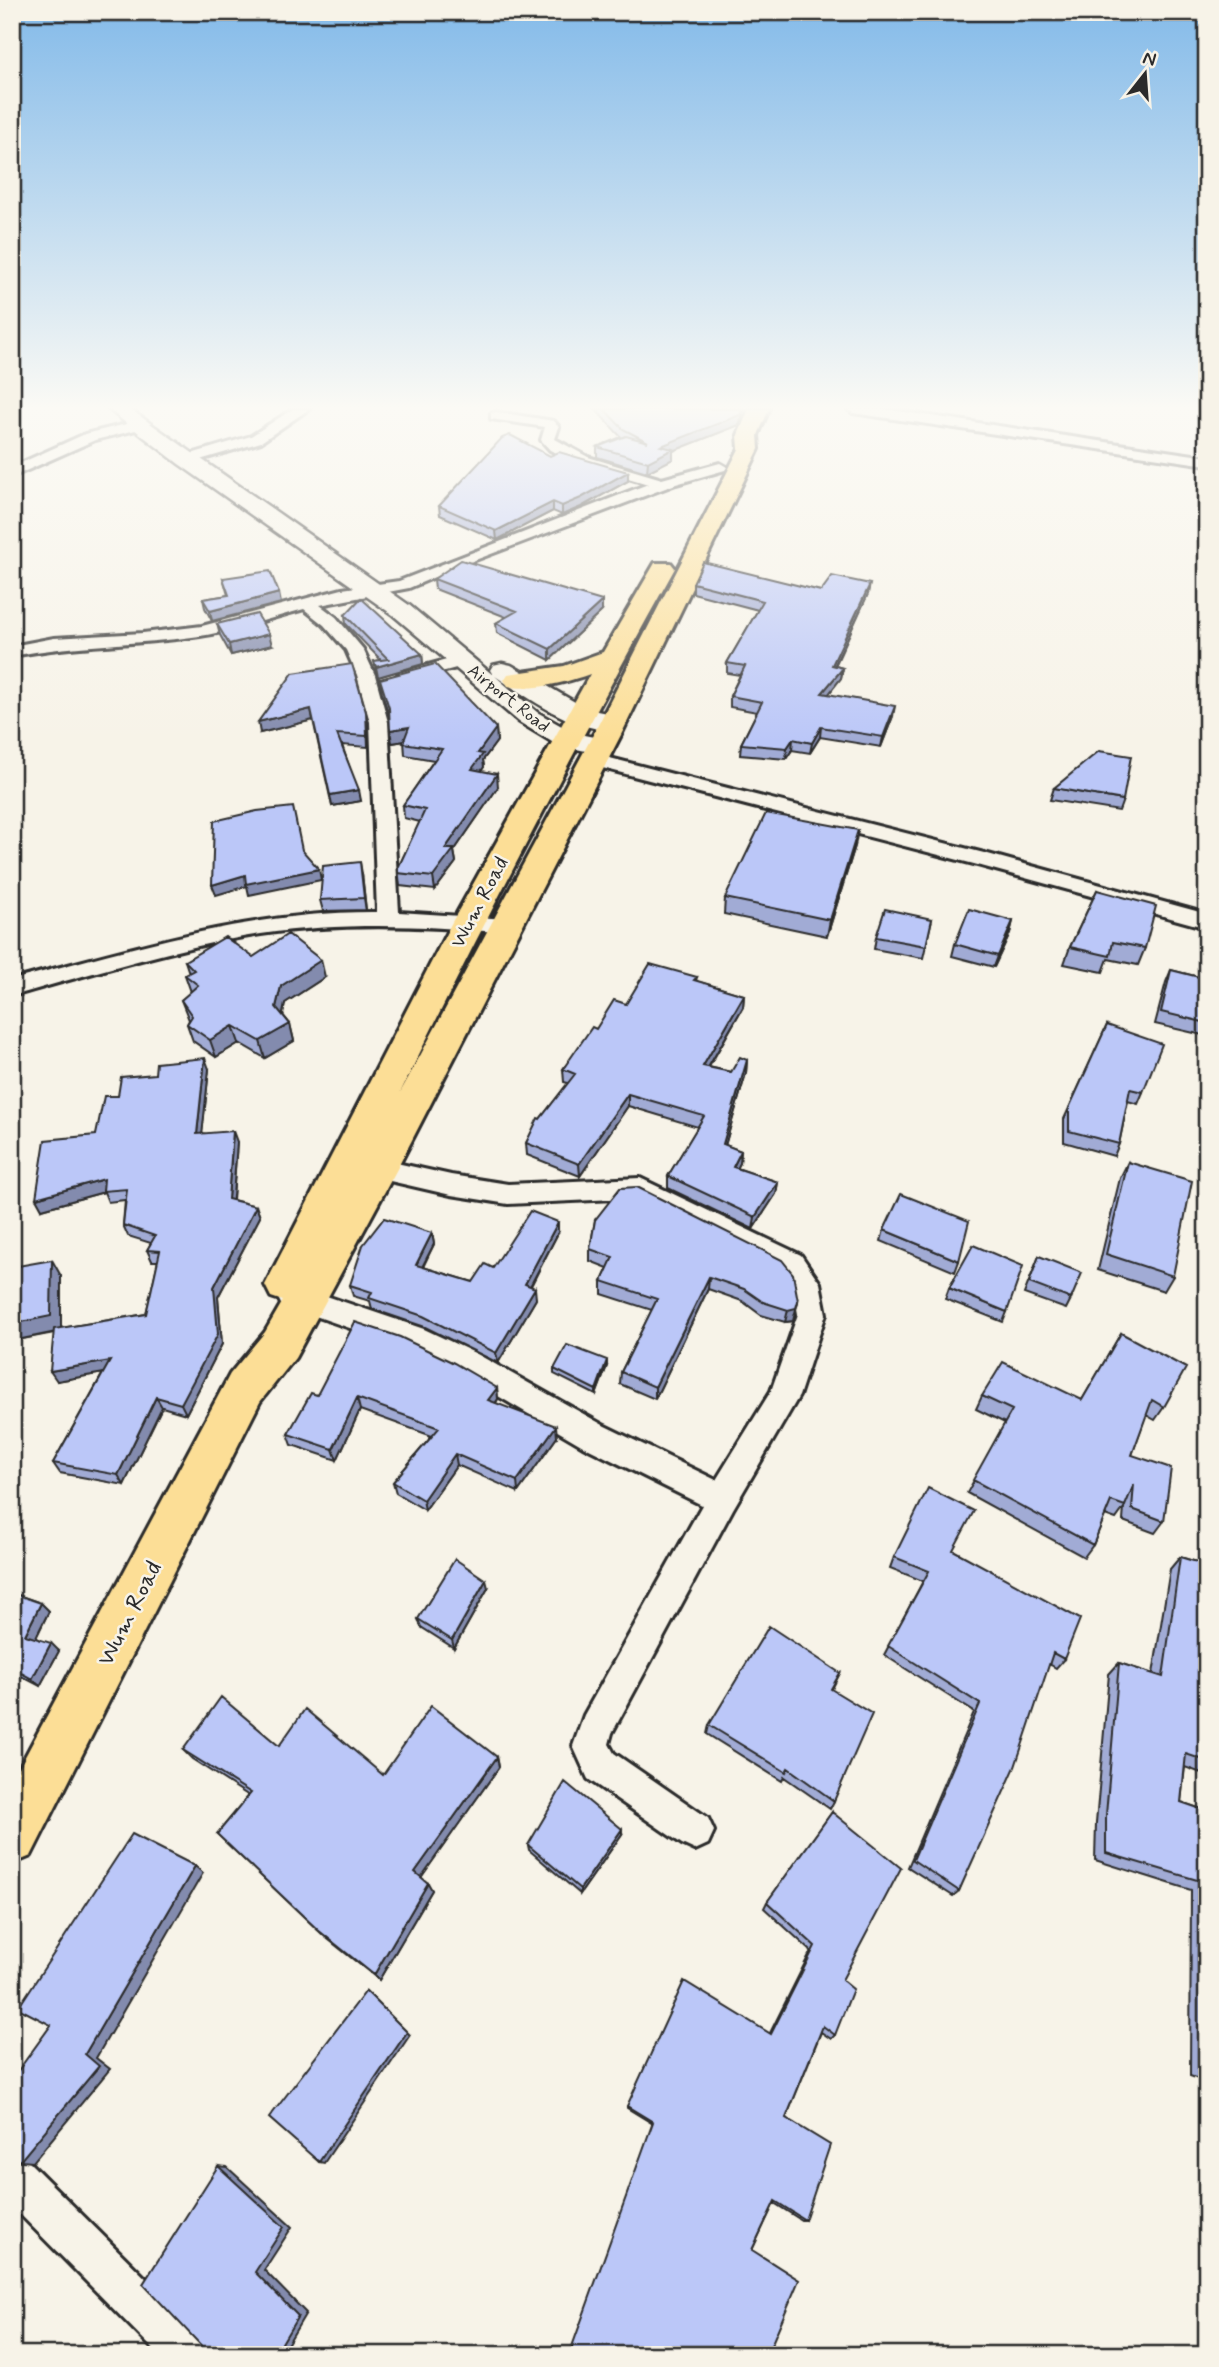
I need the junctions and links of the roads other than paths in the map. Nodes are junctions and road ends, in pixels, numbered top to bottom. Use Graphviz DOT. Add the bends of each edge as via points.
graph roads {
  1 [pos="272,519"];
  2 [pos="568,519"];
  3 [pos="691,519"];
  4 [pos="714,519"];
  5 [pos="374,590"];
  6 [pos="308,604"];
  7 [pos="426,633"];
  8 [pos="12,651"];
  9 [pos="613,657"];
  10 [pos="461,661"];
  11 [pos="517,680"];
  12 [pos="370,687"];
  13 [pos="573,727"];
  14 [pos="603,743"];
  15 [pos="388,918"];
  16 [pos="1207,921"];
  17 [pos="468,922"];
  18 [pos="507,926"];
  19 [pos="12,988"];
  20 [pos="347,1161"];
  21 [pos="378,1169"];
  22 [pos="293,1296"];
  23 [pos="722,1499"];
  24 [pos="695,1831"];
  25 [pos="12,1837"];
  26 [pos="12,2175"];
  27 [pos="191,2355"];
  1 -- 5 [label="main road, Airport Road"];
  2 -- 5 [label="street" via="403,585"];
  3 -- 9 [label="highway, Wum Road"];
  4 -- 14 [label="highway, Wum Road"];
  5 -- 6 [label="street"];
  5 -- 7 [label="main road, Airport Road"];
  6 -- 8 [label="street" via="203,631 54,643"];
  6 -- 12 [label="street" via="354,649"];
  7 -- 10 [label="main road, Airport Road"];
  7 -- 11 [label="main road, Airport Road" via="468,647"];
  9 -- 11 [label="highway" via="568,673"];
  9 -- 13 [label="highway, Wum Road"];
  10 -- 12 [label="street"];
  10 -- 13 [label="main road, Airport Road" via="528,717"];
  11 -- 13 [label="main road, Airport Road"];
  12 -- 15 [label="street" via="379,722"];
  13 -- 14 [label="main road, Airport Road"];
  13 -- 17 [label="highway, Wum Road"];
  14 -- 16 [label="street" via="954,852"];
  14 -- 18 [label="highway, Wum Road"];
  15 -- 17 [label="street"];
  15 -- 19 [label="street" via="230,932"];
  17 -- 18 [label="street"];
  17 -- 20 [label="highway, Wum Road"];
  18 -- 21 [label="highway, Wum Road"];
  20 -- 21 [label="street"];
  20 -- 22 [label="highway, Wum Road"];
  21 -- 22 [label="highway, Wum Road"];
  21 -- 23 [label="street" via="508,1194 640,1188 791,1263 806,1283 812,1314 783,1396"];
  22 -- 23 [label="street" via="414,1338 467,1363 594,1436"];
  22 -- 25 [label="highway, Wum Road" via="280,1345 245,1388"];
  23 -- 24 [label="street" via="596,1727 591,1746 601,1766"];
  26 -- 27 [label="street"];
}
